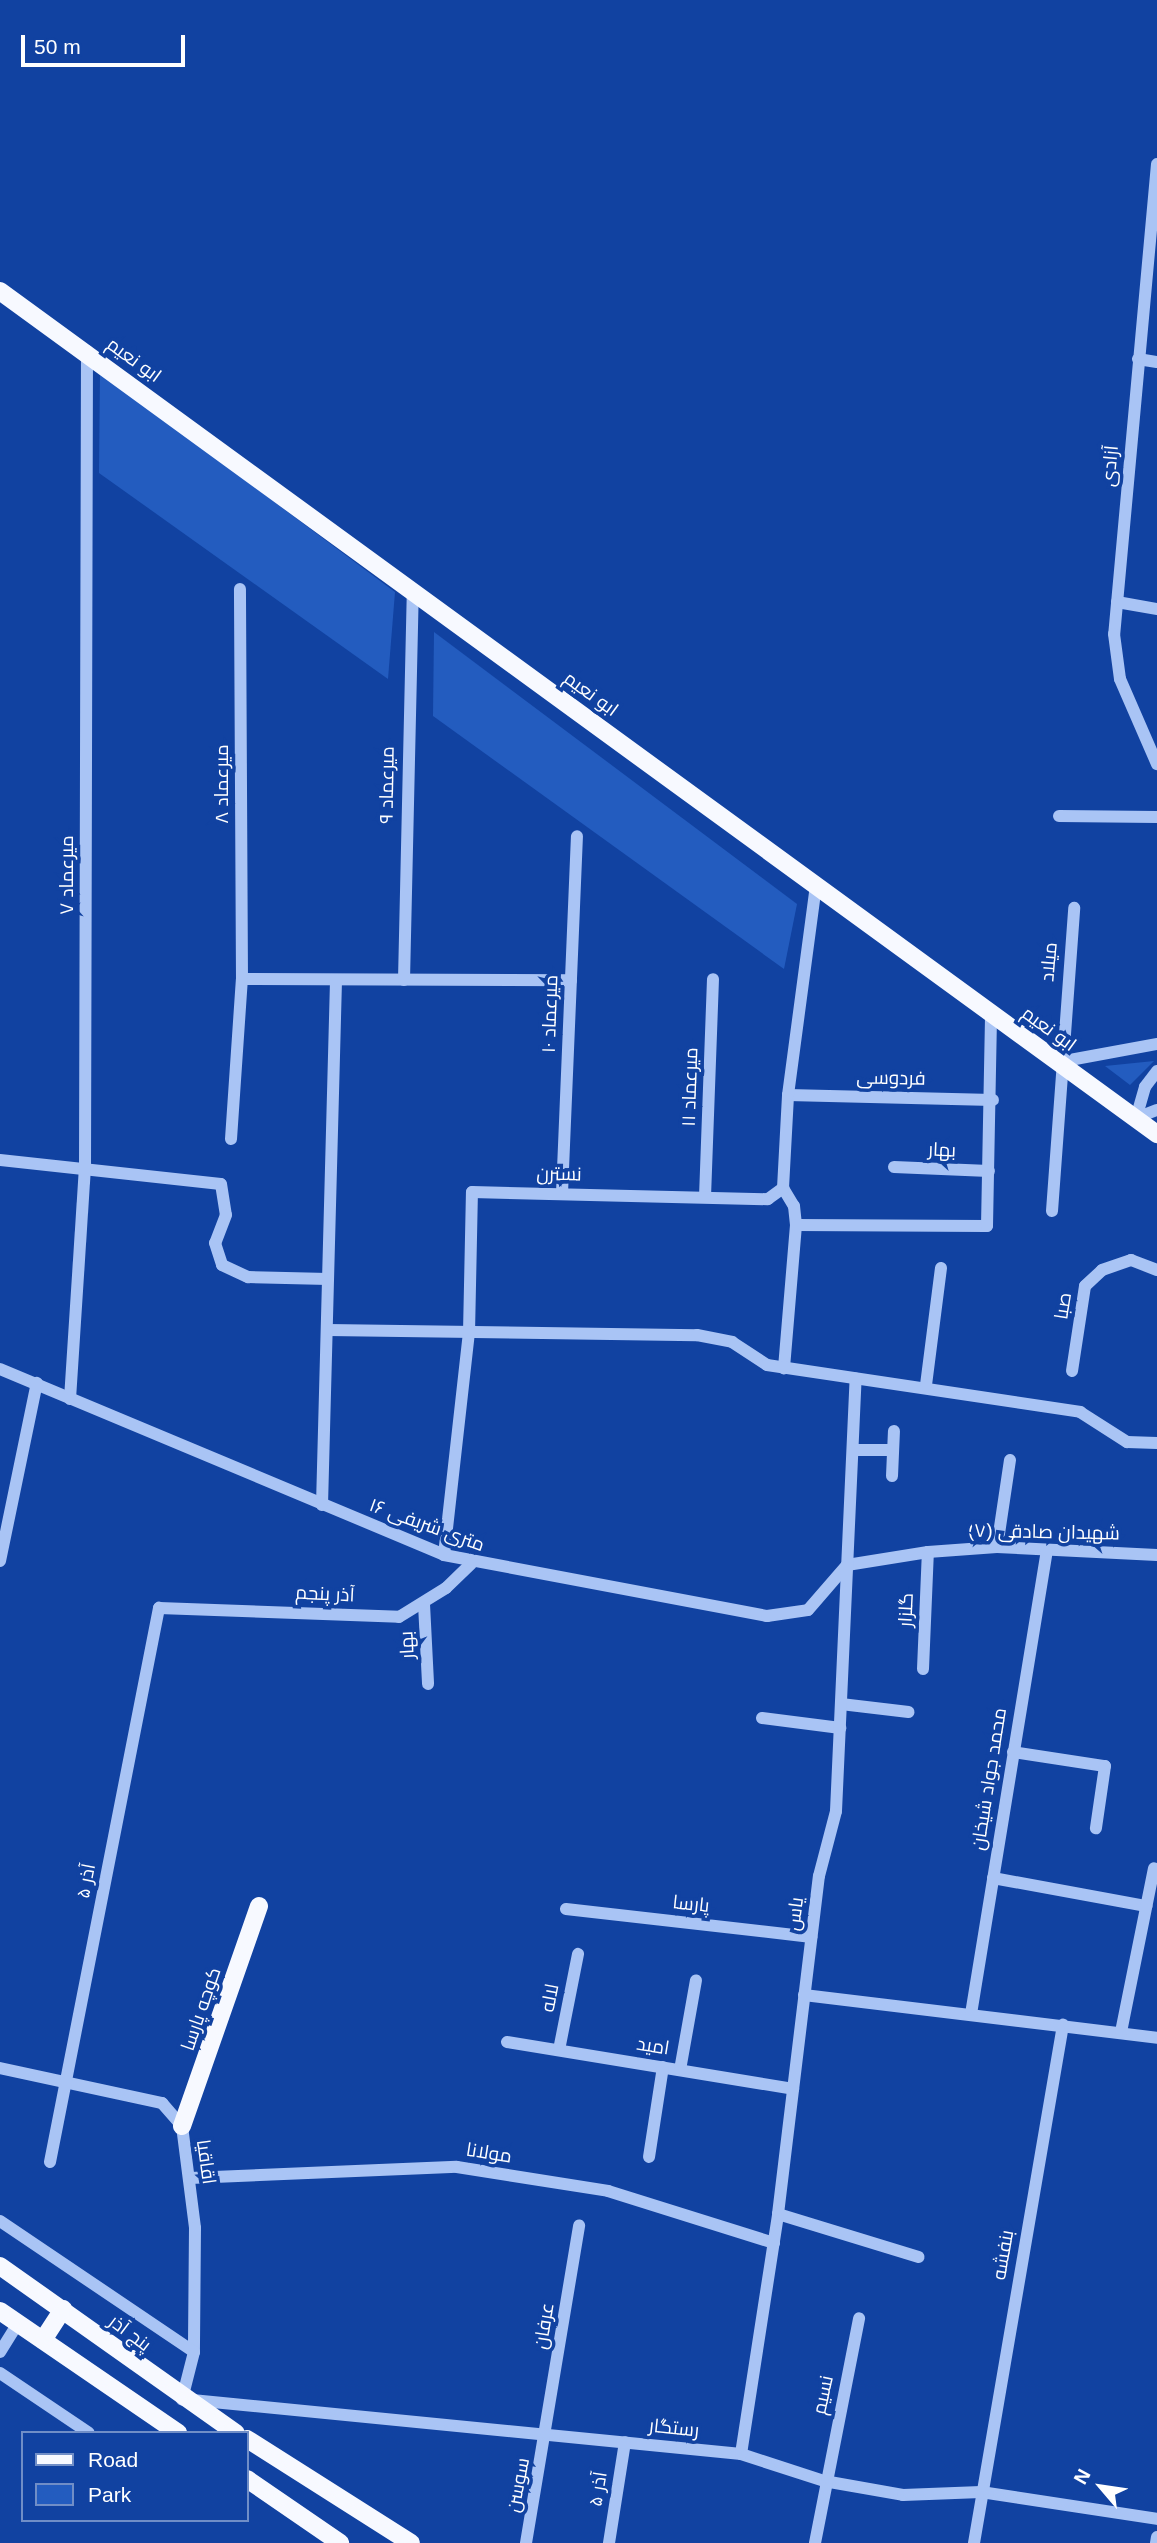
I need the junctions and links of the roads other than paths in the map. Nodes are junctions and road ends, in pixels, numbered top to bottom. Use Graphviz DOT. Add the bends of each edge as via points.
graph roads {
  1 [pos="1157,164"];
  2 [pos="1153,245"];
  3 [pos="0,291"];
  4 [pos="87,351"];
  5 [pos="1138,359"];
  6 [pos="1157,362"];
  7 [pos="240,589"];
  8 [pos="413,590"];
  9 [pos="1116,602"];
  10 [pos="1157,609"];
  11 [pos="1157,764"];
  12 [pos="1059,816"];
  13 [pos="1157,817"];
  14 [pos="577,836"];
  15 [pos="816,885"];
  16 [pos="1074,908"];
  17 [pos="242,979"];
  18 [pos="713,979"];
  19 [pos="404,980"];
  20 [pos="571,980"];
  21 [pos="336,981"];
  22 [pos="991,1013"];
  23 [pos="1157,1044"];
  24 [pos="1059,1062"];
  25 [pos="1157,1071"];
  26 [pos="788,1095"];
  27 [pos="993,1100"];
  28 [pos="1157,1110"];
  29 [pos="1136,1118"];
  30 [pos="1157,1134"];
  31 [pos="231,1139"];
  32 [pos="0,1160"];
  33 [pos="894,1167"];
  34 [pos="85,1169"];
  35 [pos="989,1171"];
  36 [pos="783,1188"];
  37 [pos="562,1193"];
  38 [pos="705,1197"];
  39 [pos="1052,1211"];
  40 [pos="796,1225"];
  41 [pos="941,1268"];
  42 [pos="1157,1270"];
  43 [pos="328,1279"];
  44 [pos="328,1330"];
  45 [pos="469,1333"];
  46 [pos="784,1368"];
  47 [pos="0,1369"];
  48 [pos="1072,1371"];
  49 [pos="856,1378"];
  50 [pos="37,1382"];
  51 [pos="926,1385"];
  52 [pos="71,1399"];
  53 [pos="894,1431"];
  54 [pos="1157,1443"];
  55 [pos="855,1450"];
  56 [pos="893,1450"];
  57 [pos="1010,1460"];
  58 [pos="892,1476"];
  59 [pos="321,1505"];
  60 [pos="997,1547"];
  61 [pos="1047,1550"];
  62 [pos="928,1552"];
  63 [pos="444,1555"];
  64 [pos="1157,1555"];
  65 [pos="0,1562"];
  66 [pos="471,1564"];
  67 [pos="847,1565"];
  68 [pos="424,1604"];
  69 [pos="159,1608"];
  70 [pos="923,1670"];
  71 [pos="428,1684"];
  72 [pos="841,1704"];
  73 [pos="909,1712"];
  74 [pos="762,1718"];
  75 [pos="840,1728"];
  76 [pos="1013,1752"];
  77 [pos="1096,1828"];
  78 [pos="1154,1868"];
  79 [pos="993,1878"];
  80 [pos="259,1906"];
  81 [pos="1146,1906"];
  82 [pos="566,1909"];
  83 [pos="811,1937"];
  84 [pos="578,1954"];
  85 [pos="696,1980"];
  86 [pos="804,1995"];
  87 [pos="971,2014"];
  88 [pos="1063,2025"];
  89 [pos="1121,2032"];
  90 [pos="1157,2038"];
  91 [pos="507,2042"];
  92 [pos="559,2050"];
  93 [pos="663,2067"];
  94 [pos="0,2068"];
  95 [pos="680,2070"];
  96 [pos="65,2081"];
  97 [pos="793,2089"];
  98 [pos="182,2126"];
  99 [pos="649,2157"];
  100 [pos="50,2162"];
  101 [pos="190,2178"];
  102 [pos="778,2214"];
  103 [pos="0,2221"];
  104 [pos="579,2225"];
  105 [pos="774,2243"];
  106 [pos="919,2258"];
  107 [pos="0,2267"];
  108 [pos="63,2309"];
  109 [pos="0,2311"];
  110 [pos="859,2318"];
  111 [pos="18,2323"];
  112 [pos="43,2340"];
  113 [pos="0,2352"];
  114 [pos="194,2352"];
  115 [pos="0,2373"];
  116 [pos="182,2399"];
  117 [pos="86,2431"];
  118 [pos="175,2431"];
  119 [pos="233,2431"];
  120 [pos="547,2434"];
  121 [pos="248,2440"];
  122 [pos="625,2442"];
  123 [pos="741,2454"];
  124 [pos="248,2480"];
  125 [pos="824,2481"];
  126 [pos="981,2492"];
  127 [pos="1157,2519"];
  128 [pos="1157,2537"];
  129 [pos="340,2543"];
  130 [pos="411,2543"];
  131 [pos="526,2543"];
  132 [pos="609,2543"];
  133 [pos="815,2543"];
  134 [pos="974,2543"];
  135 [pos="1156,2543"];
  1 -- 2 [label="street, آزادی"];
  2 -- 5 [label="street, آزادی"];
  3 -- 4 [label="main road, ابو نعیم"];
  4 -- 8 [label="main road, ابو نعیم"];
  4 -- 34 [label="street, میرعماد ۷"];
  5 -- 6 [label="street"];
  5 -- 9 [label="street, آزادی"];
  7 -- 17 [label="street, میرعماد ۸"];
  8 -- 15 [label="main road, ابو نعیم"];
  8 -- 19 [label="street, میرعماد ۹"];
  9 -- 10 [label="street"];
  9 -- 11 [label="street, آزادی" via="1114,634 1120,679"];
  12 -- 13 [label="street"];
  14 -- 20 [label="street, میرعماد ۱۰"];
  15 -- 22 [label="main road, ابو نعیم"];
  15 -- 26 [label="street"];
  16 -- 24 [label="street, میلاد"];
  17 -- 21 [label="street"];
  17 -- 31 [label="street, میرعماد ۸"];
  18 -- 38 [label="street, میرعماد ۱۱"];
  19 -- 20 [label="street"];
  19 -- 21 [label="street"];
  20 -- 37 [label="street, میرعماد ۱۰"];
  21 -- 43 [label="street"];
  22 -- 24 [label="main road, ابو نعیم"];
  22 -- 27 [label="street"];
  23 -- 24 [label="street"];
  24 -- 29 [label="main road, ابو نعیم"];
  24 -- 39 [label="street, میلاد"];
  25 -- 29 [label="street" via="1144,1087"];
  26 -- 27 [label="street, فردوسی"];
  26 -- 36 [label="street"];
  27 -- 35 [label="street"];
  28 -- 29 [label="street"];
  29 -- 30 [label="main road, ابو نعیم"];
  32 -- 34 [label="street"];
  33 -- 35 [label="street, بهار"];
  34 -- 43 [label="street" via="221,1184 226,1215 215,1243 222,1265 248,1277"];
  34 -- 52 [label="street, میرعماد ۷"];
  35 -- 40 [label="street" via="987,1226"];
  36 -- 38 [label="street, نسترن" via="768,1199"];
  36 -- 40 [label="street" via="794,1206"];
  37 -- 38 [label="street, نسترن"];
  37 -- 45 [label="street, نسترن" via="472,1192"];
  40 -- 46 [label="street"];
  41 -- 51 [label="street"];
  42 -- 48 [label="street, صبا" via="1131,1259 1102,1270 1085,1286"];
  43 -- 44 [label="street"];
  44 -- 45 [label="street"];
  44 -- 59 [label="street"];
  45 -- 46 [label="street" via="697,1335 732,1342 767,1365"];
  45 -- 63 [label="street"];
  46 -- 49 [label="street"];
  47 -- 50 [label="street, ۱۶ متری شریفی"];
  49 -- 51 [label="street"];
  49 -- 55 [label="street, یاس"];
  50 -- 52 [label="street, ۱۶ متری شریفی"];
  50 -- 65 [label="street"];
  51 -- 54 [label="street" via="1080,1412 1127,1442"];
  52 -- 59 [label="street, ۱۶ متری شریفی"];
  53 -- 56 [label="street"];
  55 -- 56 [label="street"];
  55 -- 67 [label="street, یاس"];
  56 -- 58 [label="street"];
  57 -- 60 [label="street"];
  59 -- 63 [label="street, ۱۶ متری شریفی"];
  60 -- 61 [label="street, شهیدان صادقی (۷)"];
  60 -- 62 [label="street, شهیدان صادقی (۷)"];
  61 -- 64 [label="street, شهیدان صادقی (۷)"];
  61 -- 76 [label="street, محمد جواد شیخان"];
  62 -- 67 [label="street, شهیدان صادقی (۷)"];
  62 -- 70 [label="street, گلزار"];
  63 -- 66 [label="street, ۱۶ متری شریفی"];
  66 -- 67 [label="street, ۱۶ متری شریفی" via="767,1616 808,1610"];
  66 -- 68 [label="street, آذر پنجم"];
  67 -- 72 [label="street, یاس"];
  68 -- 69 [label="street, آذر پنجم" via="399,1617"];
  68 -- 71 [label="street, بهار"];
  69 -- 96 [label="street, آذر ۵"];
  72 -- 73 [label="street"];
  72 -- 75 [label="street, یاس"];
  74 -- 75 [label="street"];
  75 -- 83 [label="street, یاس" via="836,1811"];
  76 -- 77 [label="street" via="1105,1766"];
  76 -- 79 [label="street, محمد جواد شیخان"];
  78 -- 81 [label="street"];
  79 -- 81 [label="street"];
  79 -- 87 [label="street, محمد جواد شیخان"];
  80 -- 98 [label="main road, کوچه پارسا"];
  81 -- 89 [label="street"];
  82 -- 83 [label="street, پارسا"];
  83 -- 86 [label="street, یاس"];
  84 -- 92 [label="street, لاله"];
  85 -- 95 [label="street"];
  86 -- 87 [label="street"];
  86 -- 97 [label="street, یاس"];
  87 -- 88 [label="street"];
  88 -- 89 [label="street"];
  88 -- 126 [label="street, بنفشه"];
  89 -- 90 [label="street"];
  91 -- 92 [label="street, امید"];
  92 -- 93 [label="street, امید"];
  93 -- 95 [label="street, امید"];
  93 -- 99 [label="street"];
  94 -- 96 [label="street, اقاقیا"];
  95 -- 97 [label="street, امید"];
  96 -- 98 [label="street, اقاقیا" via="162,2103"];
  96 -- 100 [label="street, آذر ۵"];
  97 -- 102 [label="street, یاس"];
  98 -- 101 [label="street, اقاقیا"];
  101 -- 105 [label="street, مولانا" via="457,2167 608,2192"];
  101 -- 114 [label="street, اقاقیا"];
  102 -- 105 [label="street, یاس"];
  102 -- 106 [label="street"];
  103 -- 114 [label="street"];
  104 -- 120 [label="street, عرفان"];
  105 -- 123 [label="street, یاس"];
  107 -- 108 [label="main road, پنج آذر"];
  108 -- 112 [label="main road"];
  108 -- 116 [label="main road, پنج آذر"];
  109 -- 111 [label="main road"];
  110 -- 125 [label="street, نسیم"];
  111 -- 112 [label="main road"];
  111 -- 113 [label="street"];
  112 -- 118 [label="main road"];
  114 -- 116 [label="street, اقاقیا"];
  115 -- 117 [label="street"];
  116 -- 119 [label="main road, پنج آذر"];
  116 -- 120 [label="street, رستگار"];
  120 -- 122 [label="street, رستگار"];
  120 -- 131 [label="street, سوسن"];
  121 -- 130 [label="main road"];
  122 -- 123 [label="street, رستگار"];
  122 -- 132 [label="street, آذر ۵"];
  123 -- 125 [label="street, رستگار"];
  124 -- 129 [label="main road"];
  125 -- 126 [label="street, رستگار" via="903,2495"];
  125 -- 133 [label="street, نسیم"];
  126 -- 127 [label="street, رستگار"];
  126 -- 134 [label="street, بنفشه"];
  128 -- 135 [label="street"];
}
